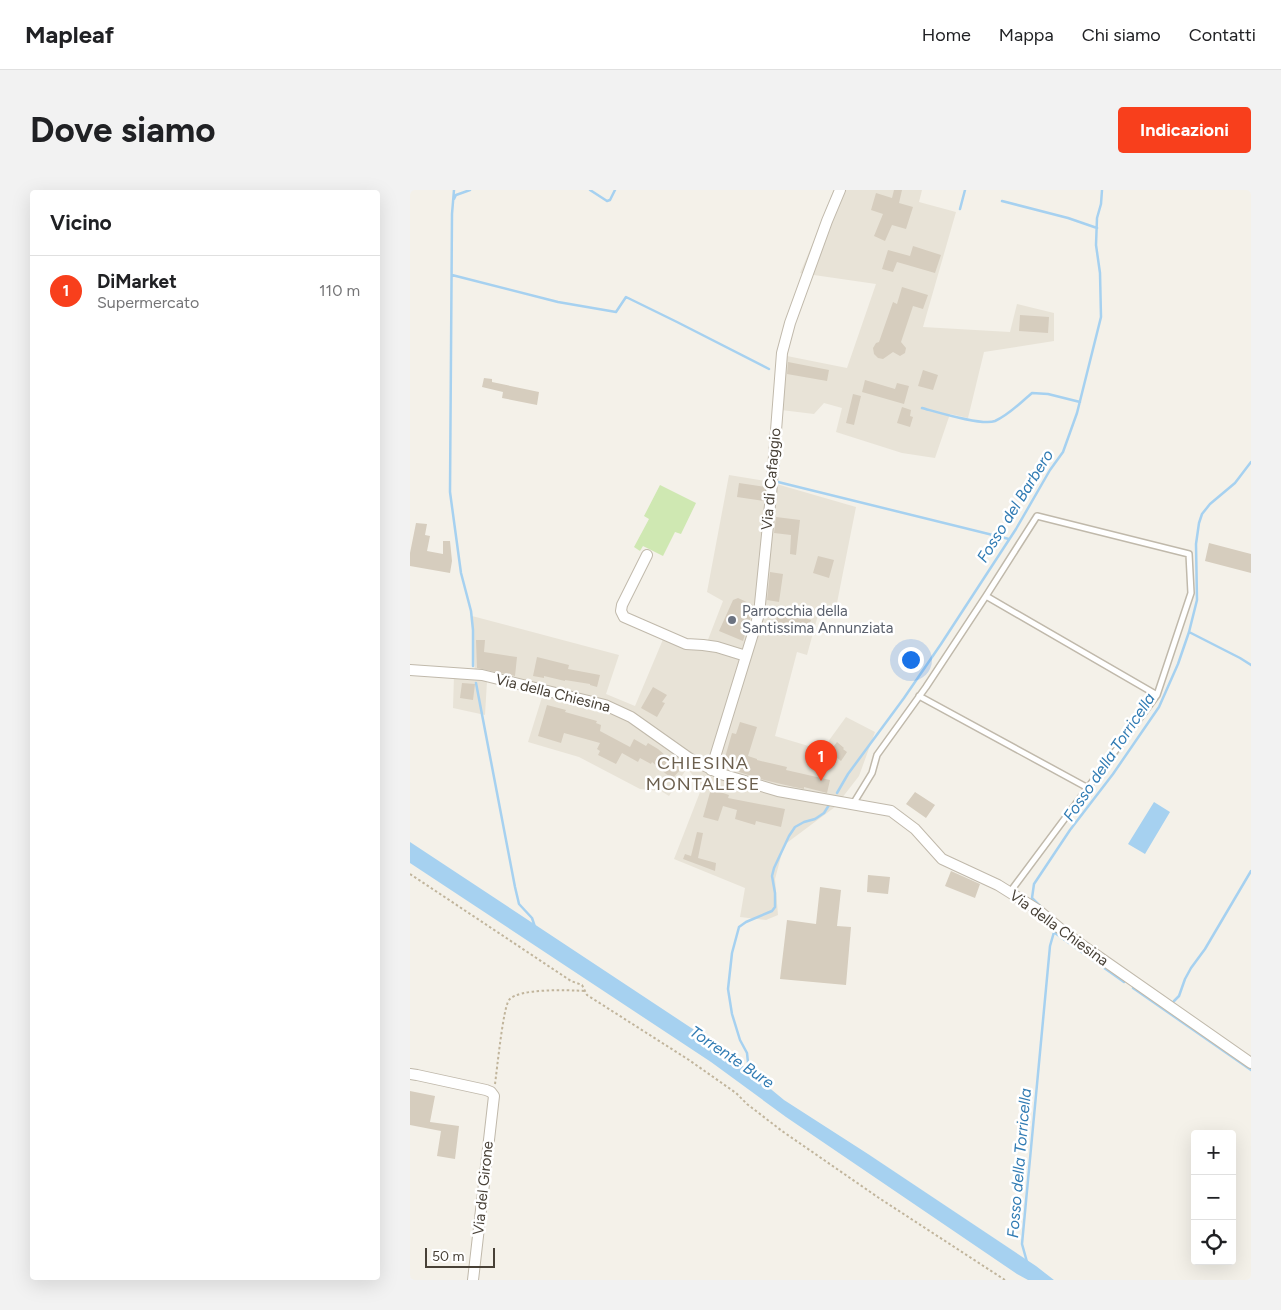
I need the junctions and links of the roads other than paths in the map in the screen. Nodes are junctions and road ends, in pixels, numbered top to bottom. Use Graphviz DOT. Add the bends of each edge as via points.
graph roads {
  1 [pos="840,190"];
  2 [pos="647,555"];
  3 [pos="986,596"];
  4 [pos="746,656"];
  5 [pos="410,670"];
  6 [pos="1157,695"];
  7 [pos="919,696"];
  8 [pos="712,770"];
  9 [pos="1088,788"];
  10 [pos="852,804"];
  11 [pos="1010,892"];
  12 [pos="1251,1063"];
  13 [pos="410,1074"];
  14 [pos="473,1280"];
  1 -- 4 [label="street, Via di Cafaggio" via="790,323 782,353 760,610"];
  2 -- 4 [label="street" via="624,602 621,611 624,616 686,644 717,647"];
  3 -- 6 [label="lane"];
  3 -- 6 [label="lane" via="1037,516 1189,554 1191,593"];
  3 -- 7 [label="lane"];
  4 -- 8 [label="street, Via di Cafaggio"];
  5 -- 8 [label="street, Via della Chiesina" via="482,675 613,708"];
  6 -- 9 [label="lane"];
  7 -- 9 [label="lane"];
  7 -- 10 [label="lane" via="877,755 872,773"];
  8 -- 10 [label="street, Via della Chiesina" via="778,791"];
  9 -- 11 [label="lane"];
  10 -- 11 [label="street, Via della Chiesina" via="891,811 915,829 942,859"];
  11 -- 12 [label="street, Via della Chiesina"];
  13 -- 14 [label="street, Via del Girone" via="486,1090 493,1095"];
}
